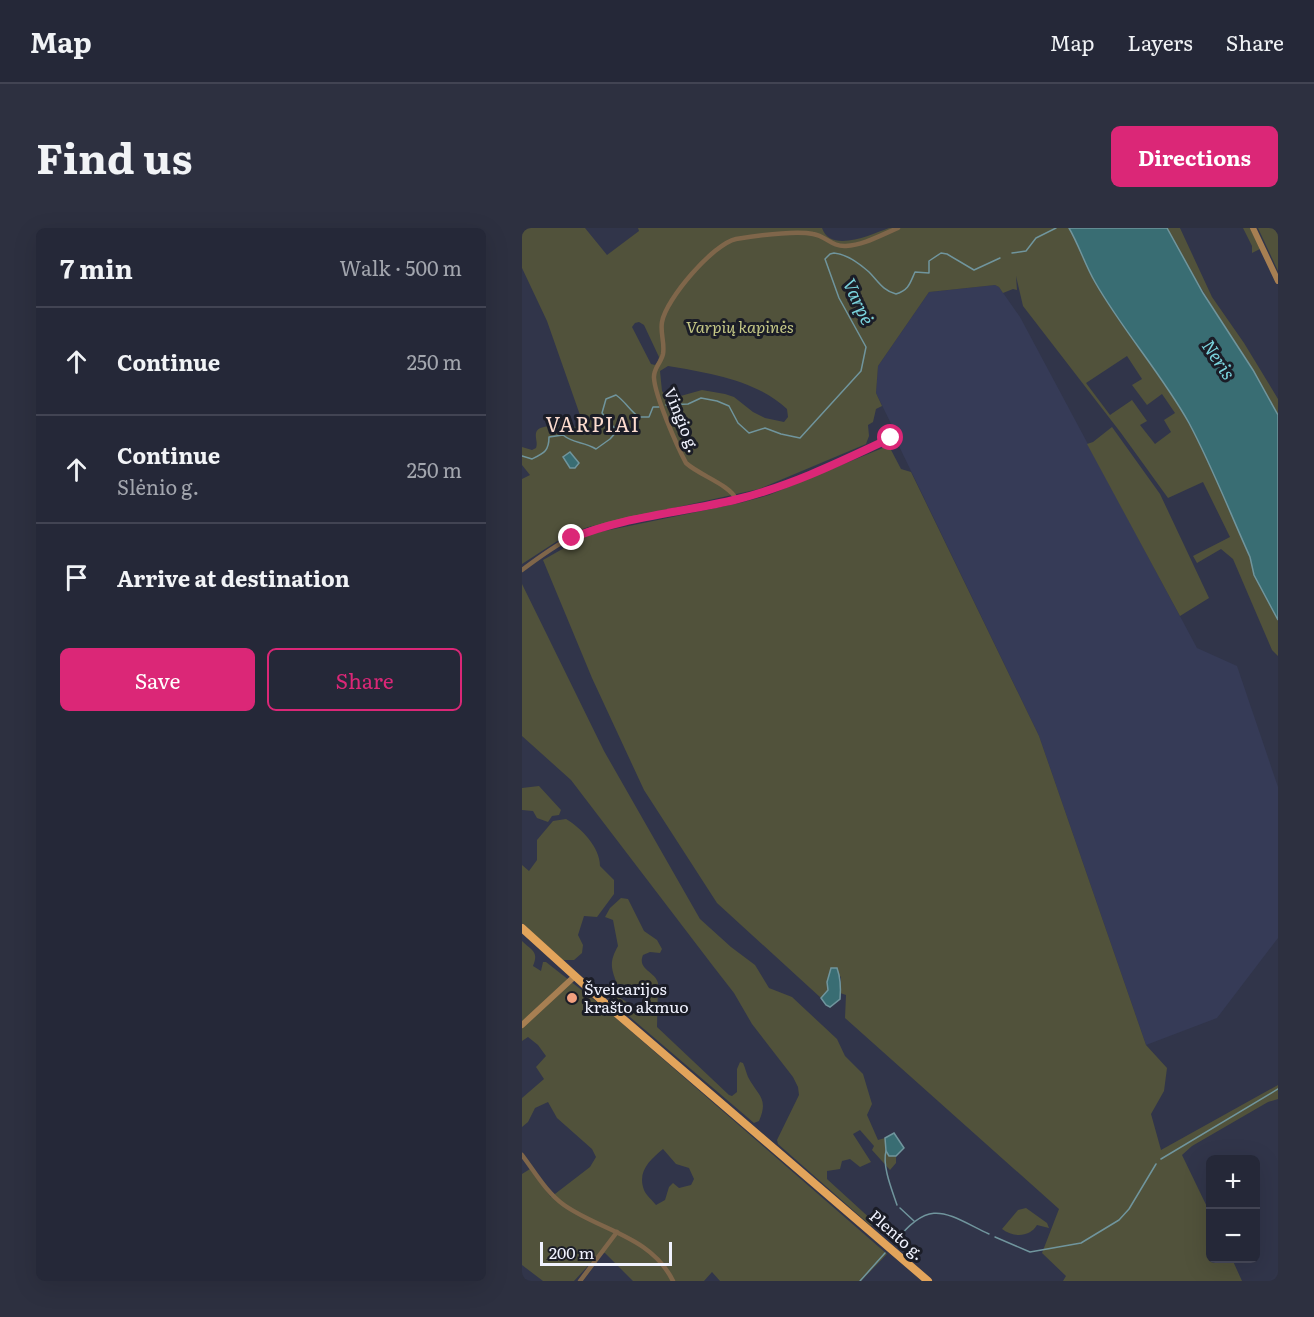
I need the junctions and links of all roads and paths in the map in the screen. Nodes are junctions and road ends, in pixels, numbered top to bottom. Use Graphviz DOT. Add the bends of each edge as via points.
graph roads {
  1 [pos="898,228"];
  2 [pos="1253,228"];
  3 [pos="1278,281"];
  4 [pos="891,438"];
  5 [pos="736,500"];
  6 [pos="522,570"];
  7 [pos="522,928"];
  8 [pos="522,935"];
  9 [pos="575,976"];
  10 [pos="522,1025"];
  11 [pos="522,1155"];
  12 [pos="617,1232"];
  13 [pos="580,1281"];
  14 [pos="673,1281"];
  15 [pos="928,1281"];
  1 -- 5 [label="street, Vingio g." via="844,247 814,234 733,240 699,267 665,311 663,353 654,373 659,396 686,463 731,491"];
  2 -- 3 [label="main road"];
  4 -- 5 [label="street" via="830,466"];
  5 -- 6 [label="street" via="602,526 572,538"];
  7 -- 9 [label="highway"];
  8 -- 9 [label="highway"];
  9 -- 10 [label="main road"];
  9 -- 15 [label="highway, Plento g."];
  11 -- 12 [label="street" via="558,1200"];
  12 -- 13 [label="street"];
  12 -- 14 [label="street" via="653,1254"];
}
